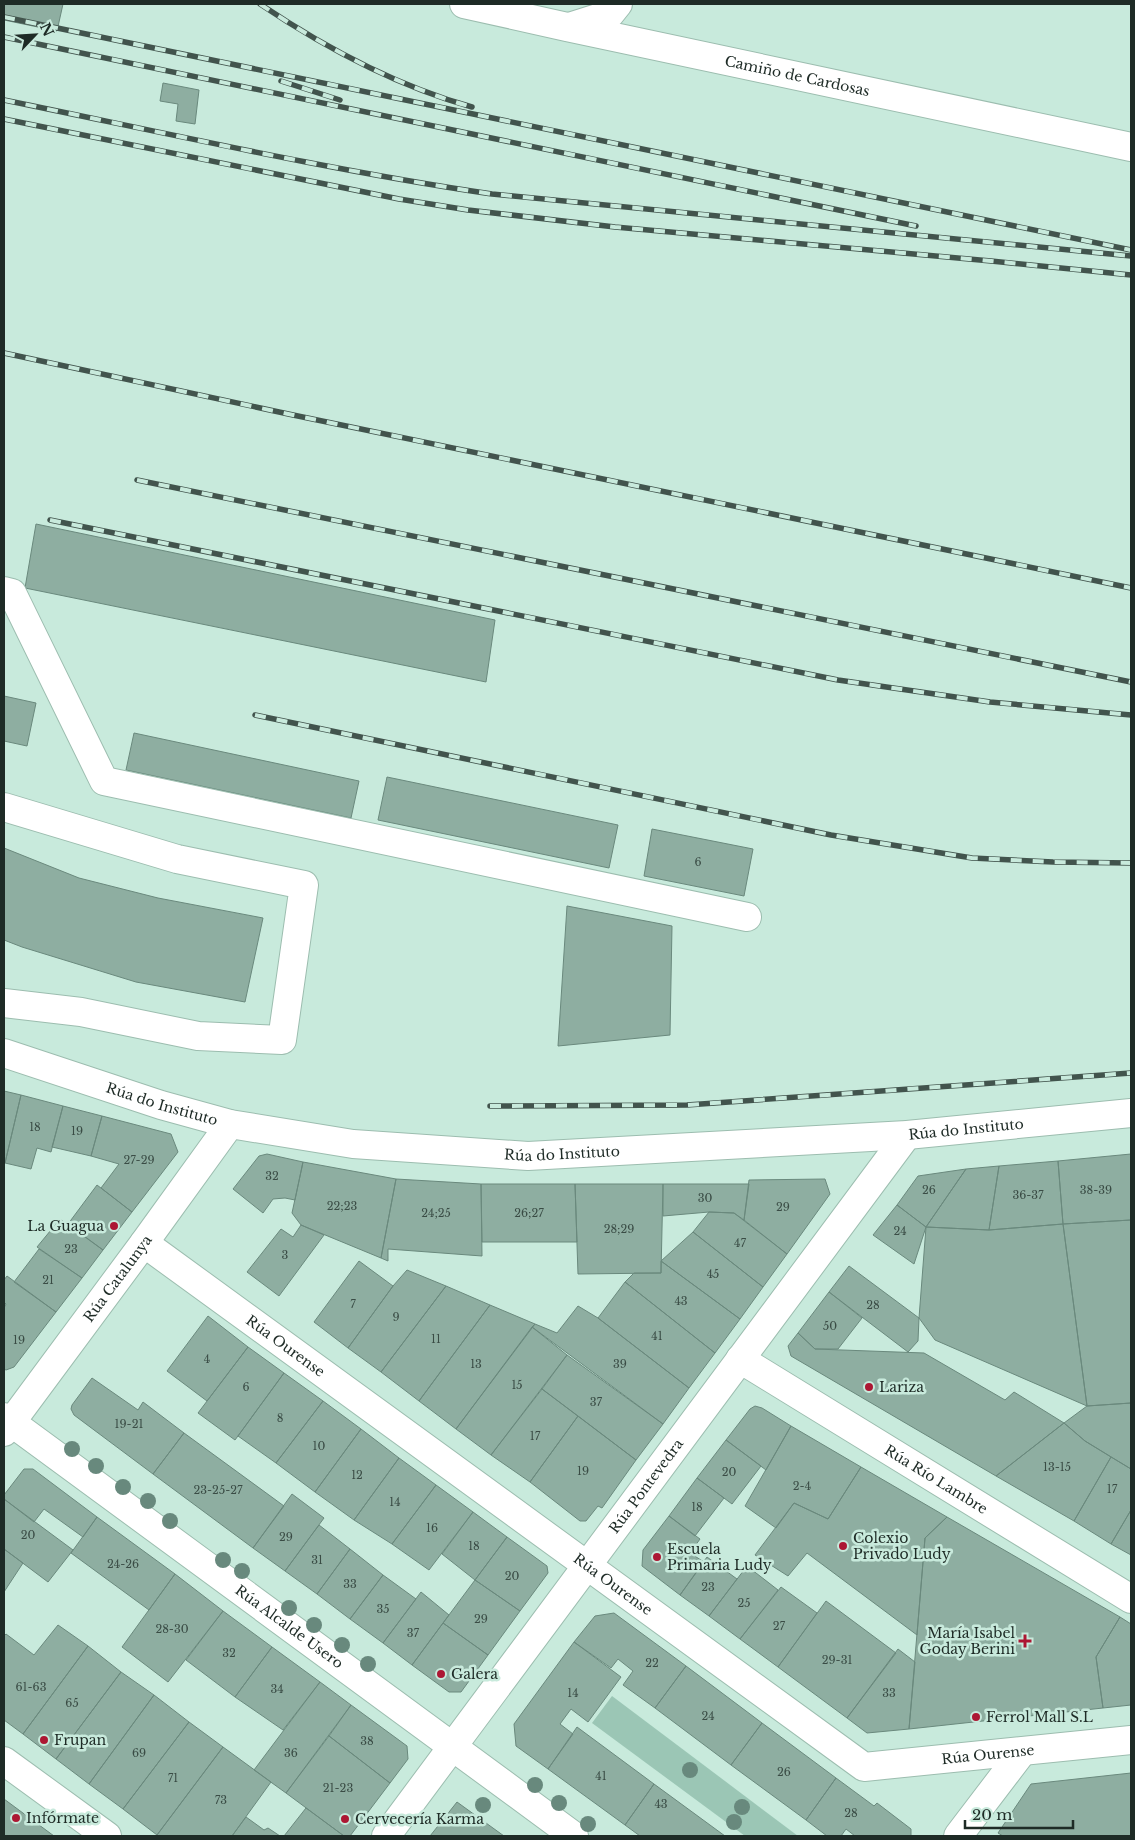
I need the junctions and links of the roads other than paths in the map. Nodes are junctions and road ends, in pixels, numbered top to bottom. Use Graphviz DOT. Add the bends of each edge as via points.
graph roads {
  1 [pos="464,4"];
  2 [pos="618,4"];
  3 [pos="567,28"];
  4 [pos="1131,147"];
  5 [pos="4,591"];
  6 [pos="4,807"];
  7 [pos="747,917"];
  8 [pos="4,985"];
  9 [pos="4,1003"];
  10 [pos="81,1012"];
  11 [pos="4,1052"];
  12 [pos="1131,1113"];
  13 [pos="230,1124"];
  14 [pos="907,1135"];
  15 [pos="144,1243"];
  16 [pos="740,1359"];
  17 [pos="6,1424"];
  18 [pos="587,1566"];
  19 [pos="1131,1599"];
  20 [pos="1131,1740"];
  21 [pos="452,1746"];
  22 [pos="1022,1752"];
  23 [pos="4,1760"];
  24 [pos="107,1836"];
  25 [pos="386,1836"];
  26 [pos="574,1836"];
  27 [pos="958,1836"];
  1 -- 3 [label="street, Camiño de Cardosas"];
  2 -- 3 [label="street" via="610,14"];
  3 -- 4 [label="street, Camiño de Cardosas"];
  5 -- 7 [label="street" via="12,593 104,781"];
  6 -- 10 [label="street" via="177,859 304,885 282,1040 198,1036"];
  8 -- 10 [label="street"];
  9 -- 10 [label="street"];
  11 -- 13 [label="street, Rúa do Instituto" via="161,1105"];
  12 -- 14 [label="street, Rúa do Instituto"];
  13 -- 14 [label="street, Rúa do Instituto" via="352,1144 528,1156"];
  13 -- 15 [label="street, Rúa Catalunya"];
  14 -- 16 [label="street, Rúa Pontevedra"];
  15 -- 17 [label="street, Rúa Catalunya"];
  15 -- 18 [label="street, Rúa Ourense"];
  16 -- 18 [label="street, Rúa Pontevedra"];
  16 -- 19 [label="street, Rúa Río Lambre"];
  17 -- 21 [label="street, Rúa Alcalde Usero"];
  18 -- 21 [label="street, Rúa Pontevedra"];
  18 -- 22 [label="street, Rúa Ourense" via="864,1767"];
  20 -- 22 [label="street, Rúa Ourense"];
  21 -- 25 [label="street, Rúa Pontevedra"];
  21 -- 26 [label="street, Rúa Alcalde Usero"];
  22 -- 27 [label="street"];
  23 -- 24 [label="street"];
}
